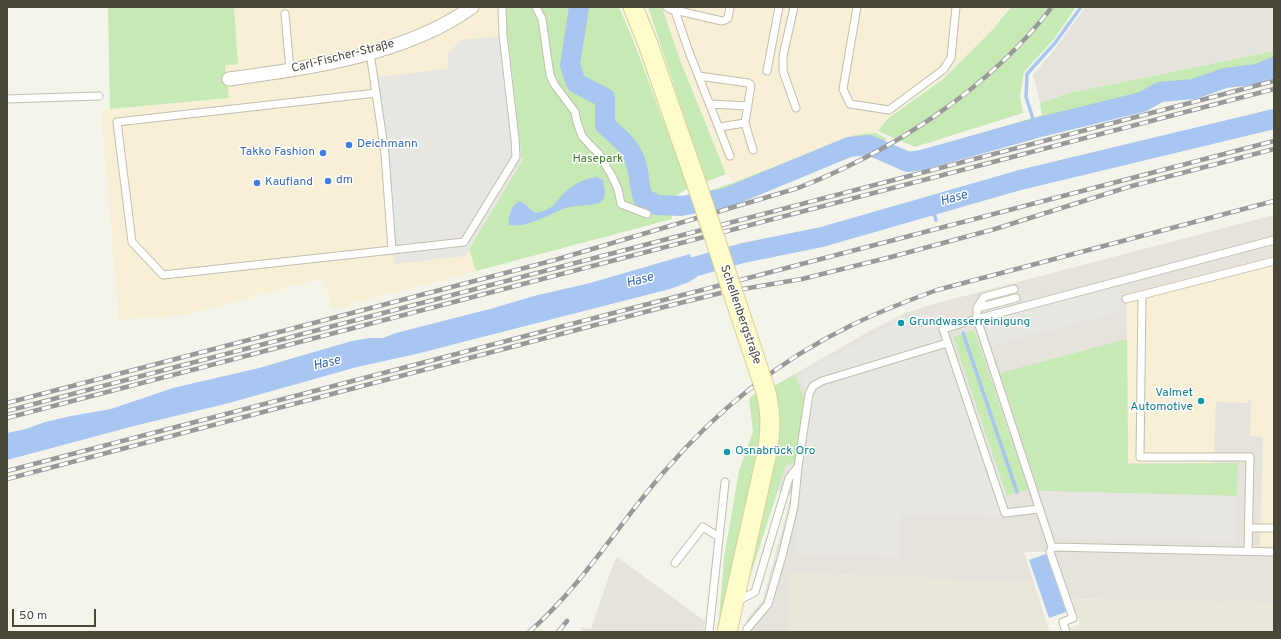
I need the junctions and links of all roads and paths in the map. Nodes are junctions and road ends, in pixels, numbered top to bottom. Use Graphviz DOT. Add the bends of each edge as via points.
graph roads {
  1 [pos="472,7"];
  2 [pos="502,7"];
  3 [pos="536,7"];
  4 [pos="633,7"];
  5 [pos="667,7"];
  6 [pos="730,7"];
  7 [pos="779,7"];
  8 [pos="794,7"];
  9 [pos="857,7"];
  10 [pos="956,7"];
  11 [pos="675,11"];
  12 [pos="284,14"];
  13 [pos="370,53"];
  14 [pos="290,70"];
  15 [pos="767,71"];
  16 [pos="699,76"];
  17 [pos="230,79"];
  18 [pos="376,93"];
  19 [pos="99,96"];
  20 [pos="7,99"];
  21 [pos="710,104"];
  22 [pos="748,106"];
  23 [pos="796,108"];
  24 [pos="745,123"];
  25 [pos="719,127"];
  26 [pos="753,150"];
  27 [pos="730,156"];
  28 [pos="647,214"];
  29 [pos="1274,240"];
  30 [pos="392,250"];
  31 [pos="1274,261"];
  32 [pos="1014,289"];
  33 [pos="1142,295"];
  34 [pos="1016,298"];
  35 [pos="1126,299"];
  36 [pos="977,308"];
  37 [pos="977,319"];
  38 [pos="948,343"];
  39 [pos="798,467"];
  40 [pos="725,482"];
  41 [pos="1039,509"];
  42 [pos="1249,528"];
  43 [pos="1274,528"];
  44 [pos="719,537"];
  45 [pos="1052,547"];
  46 [pos="1248,551"];
  47 [pos="1274,552"];
  48 [pos="675,563"];
  49 [pos="734,598"];
  50 [pos="747,629"];
  51 [pos="709,632"];
  52 [pos="727,632"];
  53 [pos="1066,632"];
  1 -- 13 [label="street, Carl-Fischer-Straße" via="416,38"];
  2 -- 30 [label="lane" via="516,157 464,242"];
  3 -- 28 [label="lane" via="542,19 550,75 554,84 575,112 582,136 599,154 612,176 621,204"];
  4 -- 49 [label="street, Schellenbergstraße, bridge" via="696,185 765,389 770,411 771,428 766,455"];
  5 -- 11 [label="lane"];
  6 -- 11 [label="lane" via="728,18 722,21"];
  7 -- 15 [label="lane"];
  8 -- 23 [label="lane" via="782,71"];
  9 -- 10 [label="lane" via="843,89 850,104 890,110 943,70 951,58"];
  11 -- 16 [label="lane"];
  12 -- 14 [label="lane"];
  13 -- 14 [label="street, Carl-Fischer-Straße"];
  13 -- 18 [label="lane"];
  14 -- 17 [label="street, Carl-Fischer-Straße"];
  16 -- 21 [label="lane"];
  16 -- 22 [label="lane" via="749,84 751,87"];
  18 -- 30 [label="lane" via="385,154"];
  18 -- 30 [label="lane" via="117,122 132,242 163,275"];
  19 -- 20 [label="lane"];
  21 -- 22 [label="lane"];
  21 -- 25 [label="lane"];
  22 -- 24 [label="lane"];
  24 -- 25 [label="lane"];
  24 -- 26 [label="lane"];
  25 -- 27 [label="lane"];
  29 -- 37 [label="lane"];
  31 -- 33 [label="lane"];
  32 -- 36 [label="lane" via="984,297"];
  33 -- 35 [label="lane"];
  33 -- 42 [label="lane" via="1140,457 1250,457"];
  34 -- 36 [label="lane"];
  36 -- 37 [label="lane"];
  37 -- 38 [label="lane" via="943,329"];
  37 -- 41 [label="lane"];
  38 -- 39 [label="lane" via="822,381 813,386 809,394"];
  38 -- 41 [label="lane" via="1005,513"];
  39 -- 49 [label="lane" via="789,478 755,592 743,598"];
  39 -- 50 [label="lane" via="794,507 768,604"];
  40 -- 44 [label="lane"];
  41 -- 45 [label="lane"];
  42 -- 43 [label="lane"];
  42 -- 46 [label="lane"];
  44 -- 48 [label="lane" via="703,527"];
  44 -- 51 [label="lane"];
  45 -- 46 [label="lane"];
  45 -- 53 [label="lane" via="1050,552 1073,618 1063,622"];
  46 -- 47 [label="lane"];
  49 -- 52 [label="street, Schellenbergstraße"];
}
